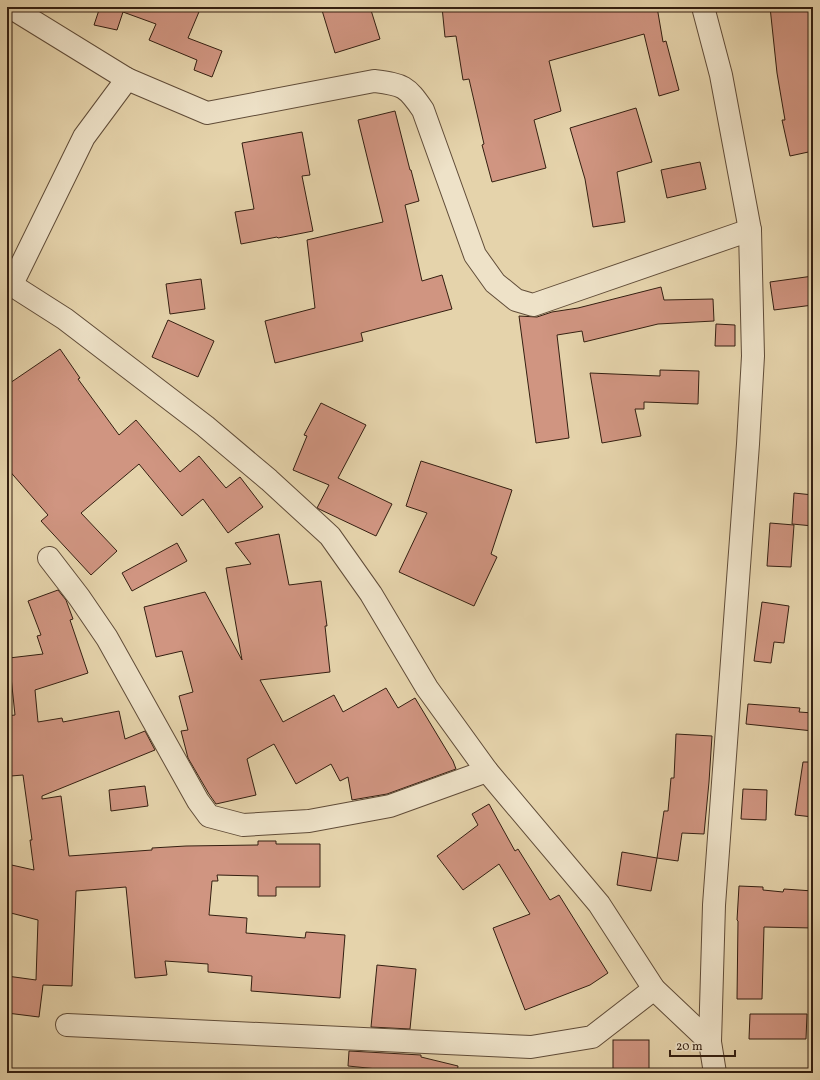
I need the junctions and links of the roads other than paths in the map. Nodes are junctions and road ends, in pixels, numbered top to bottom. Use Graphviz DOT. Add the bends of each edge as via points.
graph roads {
  1 [pos="10,7"];
  2 [pos="703,7"];
  3 [pos="127,79"];
  4 [pos="750,230"];
  5 [pos="10,283"];
  6 [pos="49,558"];
  7 [pos="487,771"];
  8 [pos="654,989"];
  9 [pos="67,1025"];
  10 [pos="710,1042"];
  11 [pos="715,1073"];
  1 -- 3 [label="street"];
  2 -- 4 [label="street" via="720,75"];
  3 -- 4 [label="street" via="208,113 374,82 399,85 412,93 423,110 475,255 495,283 516,300 532,305"];
  3 -- 5 [label="street" via="84,137"];
  4 -- 10 [label="street" via="753,356 714,905"];
  5 -- 7 [label="street" via="65,319 206,426 330,536 371,594 427,688"];
  6 -- 7 [label="street" via="106,638 198,801 209,816 243,825 309,821 390,806"];
  7 -- 8 [label="street" via="600,904"];
  8 -- 9 [label="street" via="592,1037 531,1047"];
  8 -- 10 [label="street"];
  10 -- 11 [label="street"];
}
